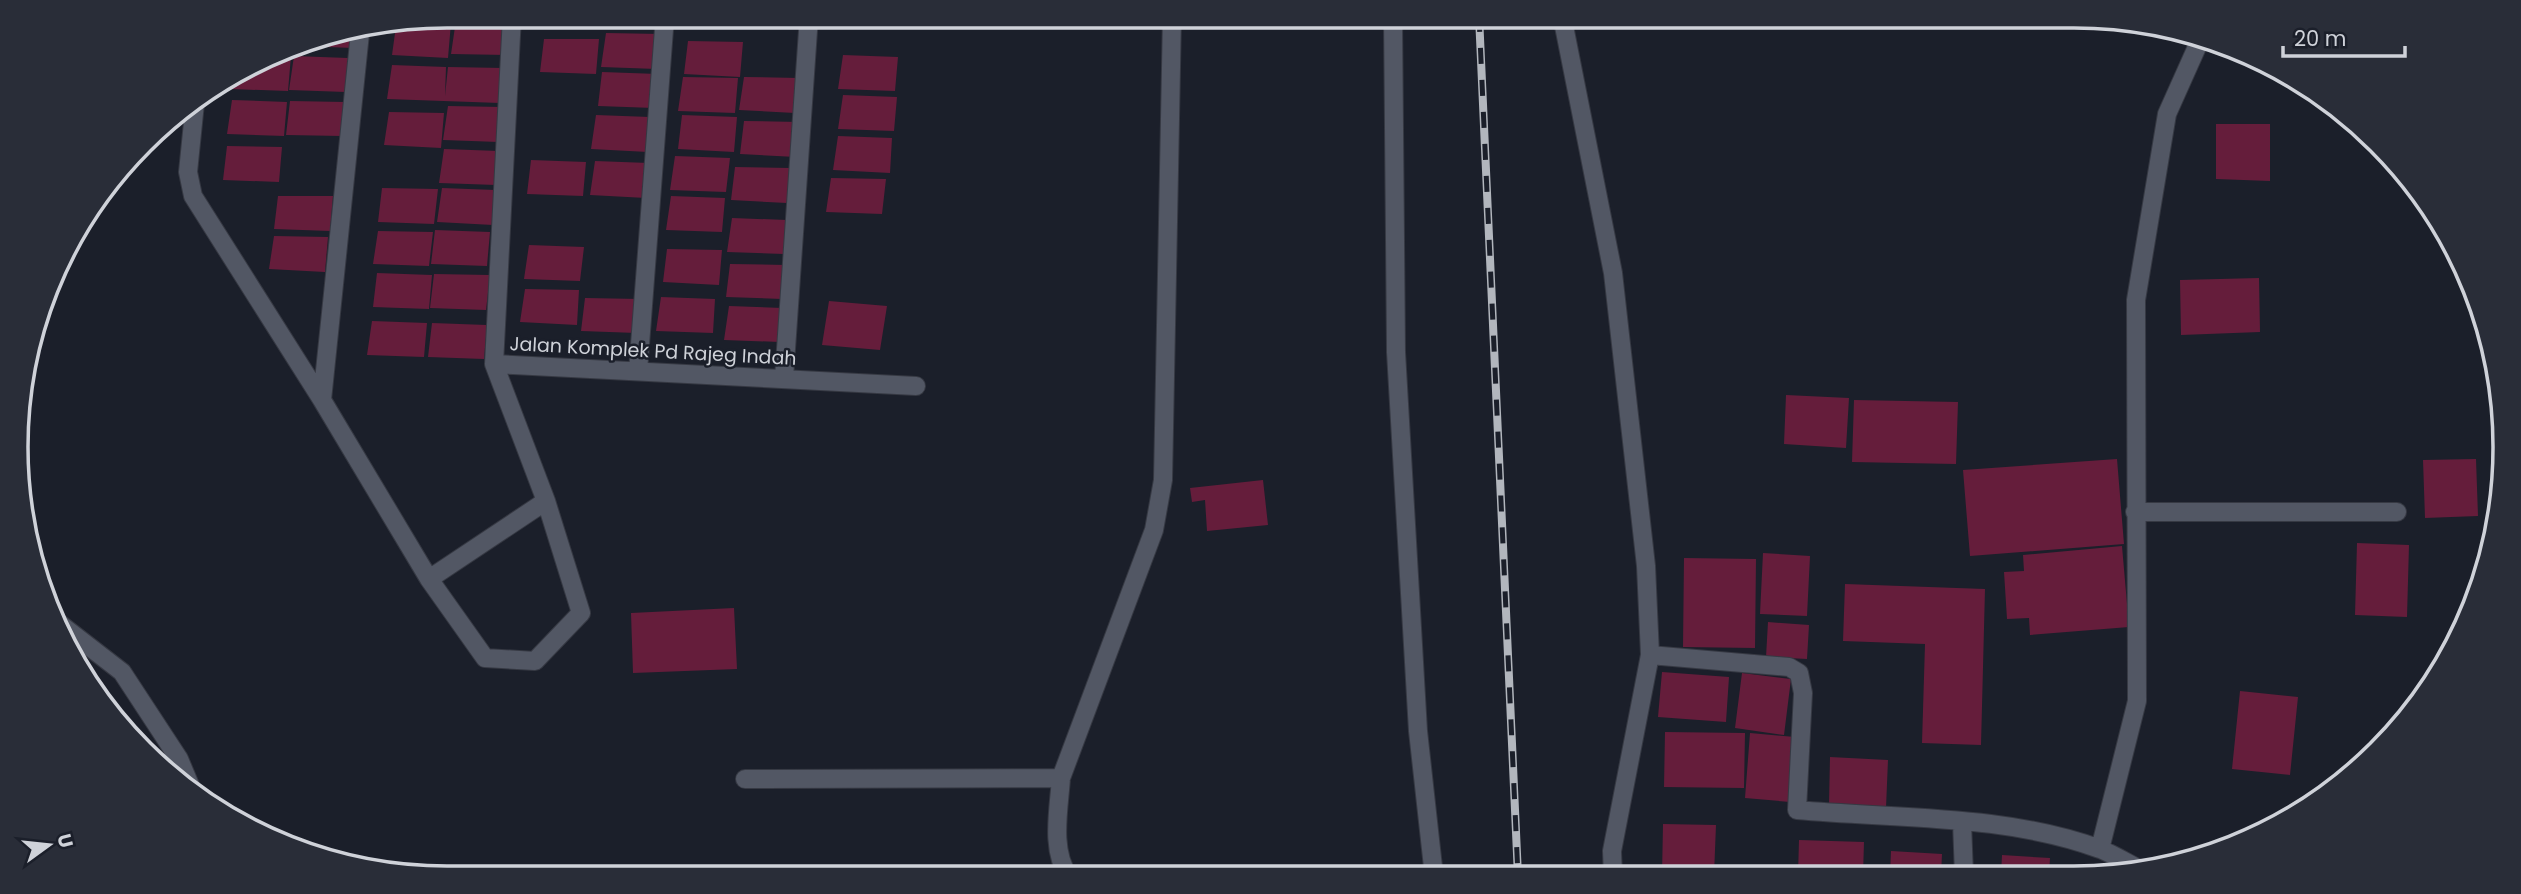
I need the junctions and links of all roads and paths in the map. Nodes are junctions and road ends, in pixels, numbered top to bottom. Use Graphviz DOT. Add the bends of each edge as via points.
graph roads {
  1 [pos="511,28"];
  2 [pos="664,28"];
  3 [pos="808,28"];
  4 [pos="1172,28"];
  5 [pos="1393,28"];
  6 [pos="1564,28"];
  7 [pos="360,37"];
  8 [pos="2197,47"];
  9 [pos="194,114"];
  10 [pos="494,364"];
  11 [pos="638,371"];
  12 [pos="784,378"];
  13 [pos="916,386"];
  14 [pos="322,400"];
  15 [pos="547,501"];
  16 [pos="2135,512"];
  17 [pos="2397,512"];
  18 [pos="429,579"];
  19 [pos="71,633"];
  20 [pos="1650,655"];
  21 [pos="172,761"];
  22 [pos="1061,778"];
  23 [pos="745,779"];
  24 [pos="1962,822"];
  25 [pos="2100,849"];
  26 [pos="2126,862"];
  27 [pos="1063,866"];
  28 [pos="1433,866"];
  29 [pos="1613,866"];
  30 [pos="1964,866"];
  1 -- 10 [label="street"];
  2 -- 11 [label="street"];
  3 -- 12 [label="street"];
  4 -- 22 [label="street" via="1163,480 1154,530"];
  5 -- 28 [label="street" via="1396,352 1418,731"];
  6 -- 20 [label="street" via="1613,274 1646,566"];
  7 -- 14 [label="street"];
  8 -- 16 [label="street" via="2167,114 2136,300"];
  9 -- 14 [label="street, Jalan Komplek Pd Rajeg Indah" via="188,172 192,196"];
  10 -- 11 [label="street, Jalan Komplek Pd Rajeg Indah"];
  10 -- 15 [label="street, Jalan Komplek Pd Rajeg Indah"];
  11 -- 12 [label="street, Jalan Komplek Pd Rajeg Indah"];
  12 -- 13 [label="street, Jalan Komplek Pd Rajeg Indah"];
  14 -- 18 [label="street, Jalan Komplek Pd Rajeg Indah"];
  15 -- 18 [label="street"];
  15 -- 18 [label="street, Jalan Komplek Pd Rajeg Indah" via="582,613 535,661 485,658"];
  16 -- 17 [label="street"];
  16 -- 25 [label="street" via="2137,701"];
  19 -- 21 [label="street" via="122,672"];
  20 -- 24 [label="street" via="1789,667 1799,673 1803,693 1797,810"];
  20 -- 29 [label="street"];
  22 -- 23 [label="street"];
  22 -- 27 [label="street" via="1057,840"];
  24 -- 25 [label="street" via="2032,832"];
  24 -- 30 [label="street"];
  25 -- 26 [label="street"];
}
